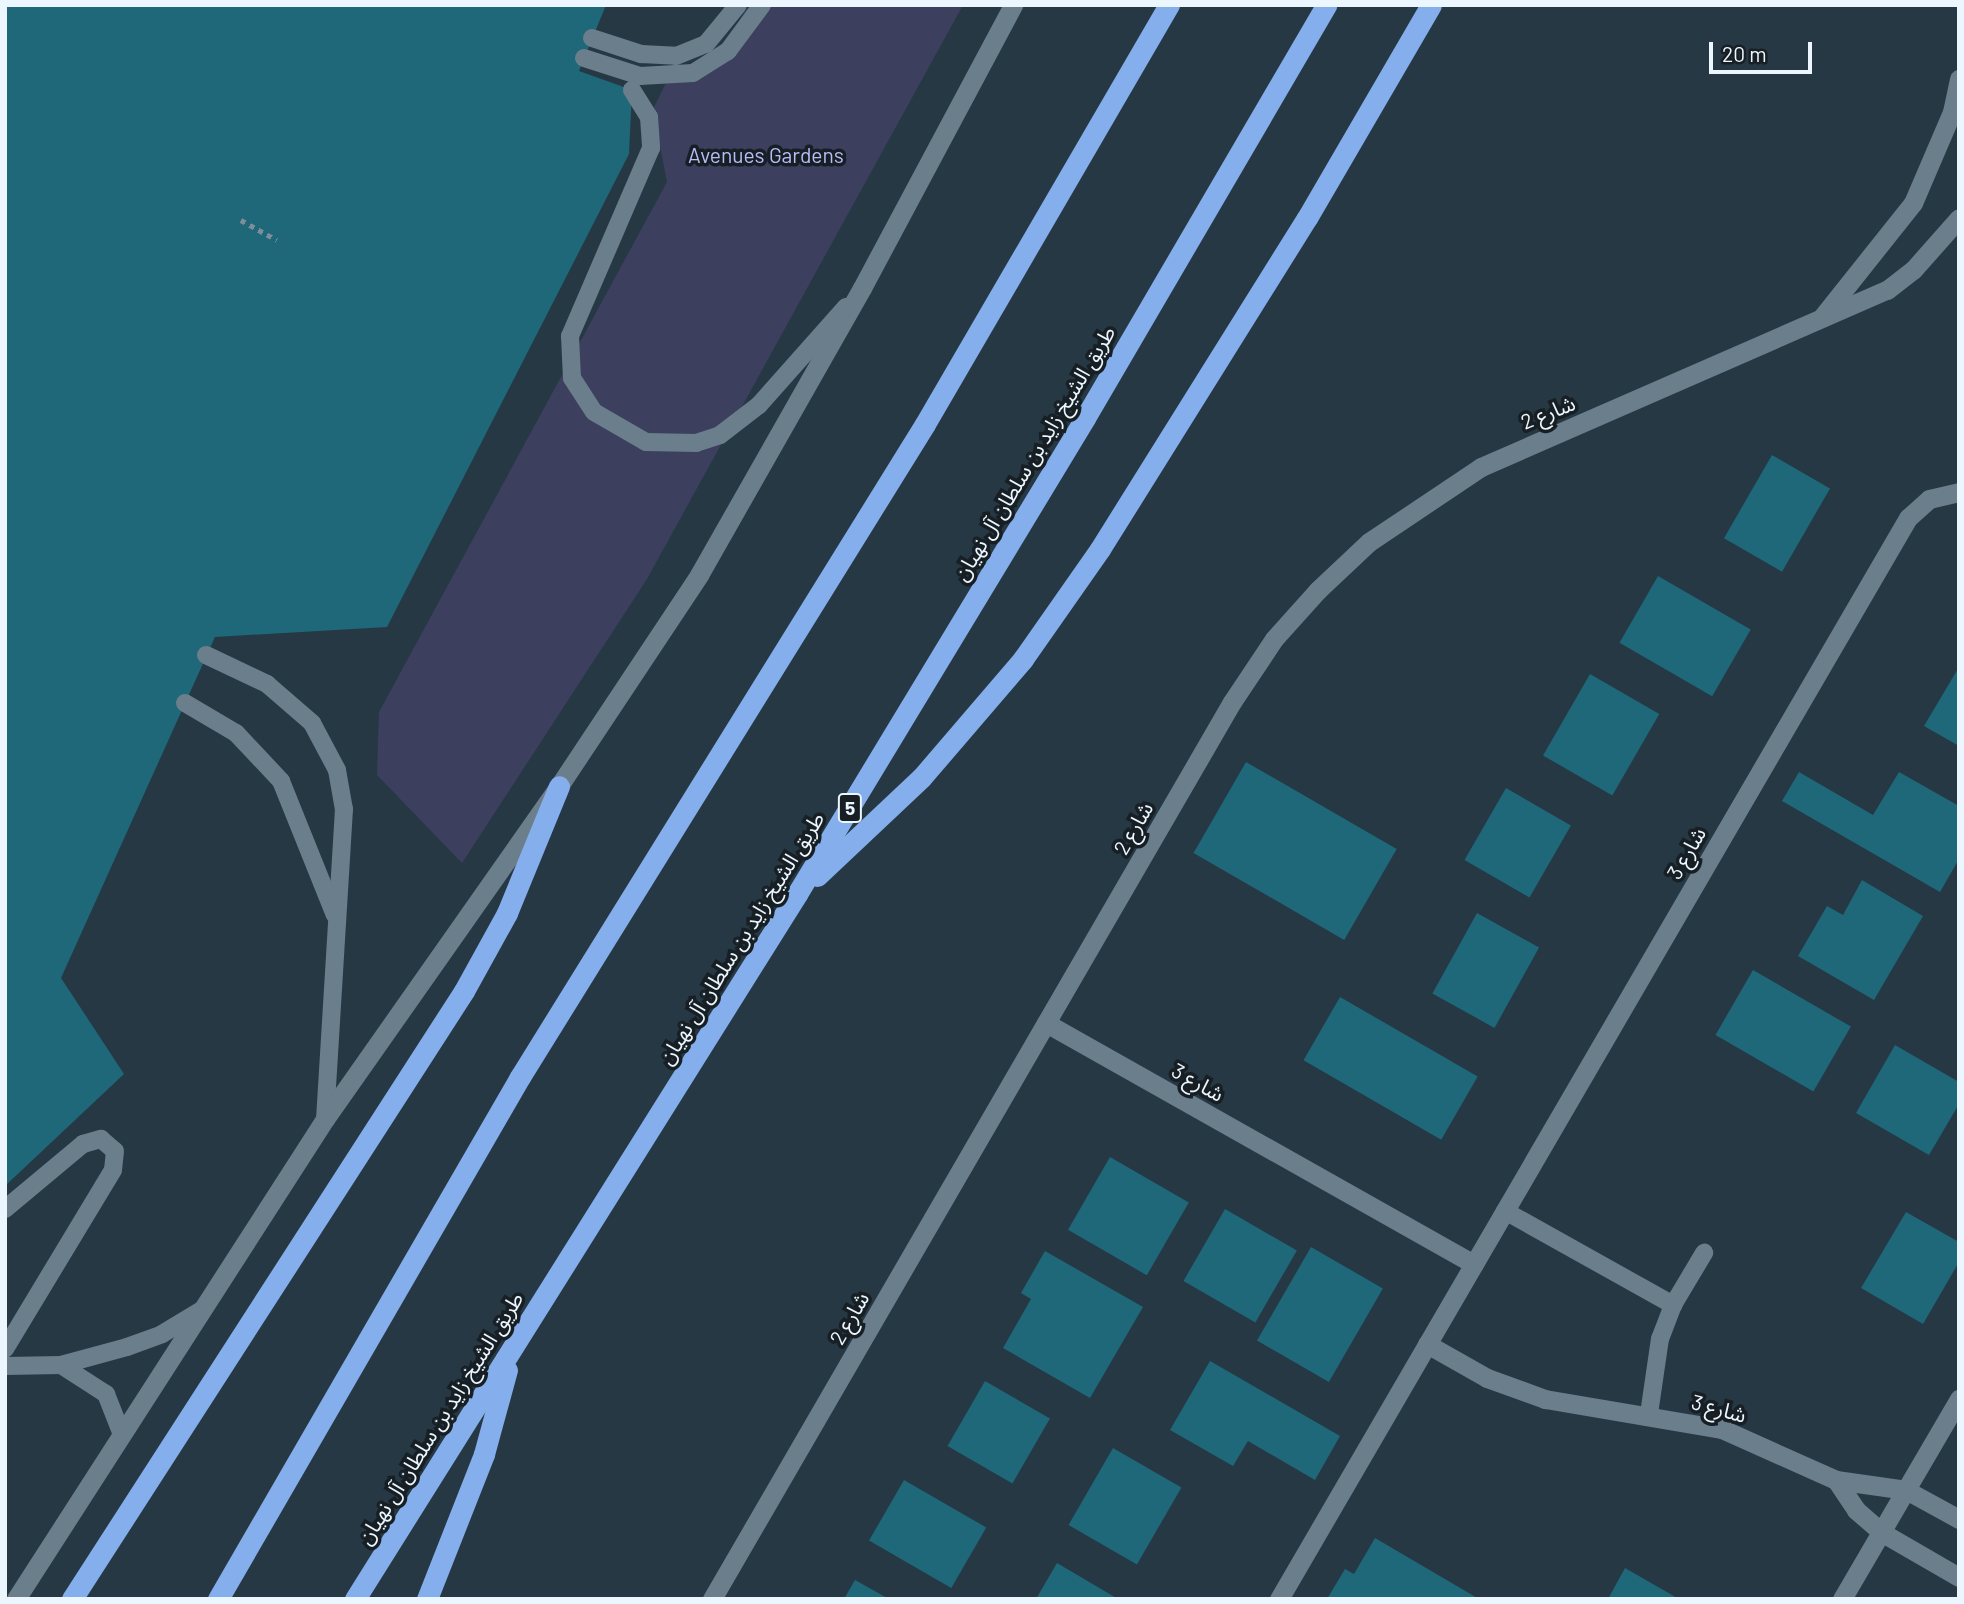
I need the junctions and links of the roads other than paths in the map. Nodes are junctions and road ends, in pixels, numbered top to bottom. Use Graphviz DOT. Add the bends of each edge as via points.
graph roads {
  1 [pos="738,5"];
  2 [pos="762,5"];
  3 [pos="1013,5"];
  4 [pos="1169,5"];
  5 [pos="1326,5"];
  6 [pos="1431,5"];
  7 [pos="592,38"];
  8 [pos="584,58"];
  9 [pos="1959,79"];
  10 [pos="632,90"];
  11 [pos="1959,218"];
  12 [pos="862,288"];
  13 [pos="1823,317"];
  14 [pos="1959,492"];
  15 [pos="206,655"];
  16 [pos="185,703"];
  17 [pos="559,786"];
  18 [pos="797,894"];
  19 [pos="338,922"];
  20 [pos="1046,1023"];
  21 [pos="325,1119"];
  22 [pos="5,1209"];
  23 [pos="1505,1211"];
  24 [pos="1704,1253"];
  25 [pos="1474,1264"];
  26 [pos="1673,1305"];
  27 [pos="202,1310"];
  28 [pos="1427,1345"];
  29 [pos="5,1349"];
  30 [pos="512,1351"];
  31 [pos="61,1365"];
  32 [pos="5,1366"];
  33 [pos="1959,1399"];
  34 [pos="1649,1414"];
  35 [pos="121,1432"];
  36 [pos="1836,1480"];
  37 [pos="1906,1490"];
  38 [pos="1959,1519"];
  39 [pos="1881,1532"];
  40 [pos="1959,1577"];
  41 [pos="16,1599"];
  42 [pos="72,1599"];
  43 [pos="218,1599"];
  44 [pos="355,1599"];
  45 [pos="427,1599"];
  46 [pos="712,1599"];
  47 [pos="1279,1599"];
  48 [pos="1842,1599"];
  1 -- 7 [label="lane" via="706,44 676,56 641,54"];
  2 -- 8 [label="lane" via="728,51 693,73 640,76"];
  3 -- 12 [label="street"];
  4 -- 43 [label="highway" via="925,424 520,1077"];
  5 -- 18 [label="highway, طريق الشيخ زايد بن سلطان آل نهيان / 5" via="1085,418"];
  6 -- 18 [label="highway" via="1292,242 1100,549 1023,659 922,777"];
  9 -- 13 [label="street, شارع 2" via="1952,112 1913,204"];
  10 -- 12 [label="lane" via="649,117 651,148 570,336 572,378 594,412 646,442 696,443 720,436 759,405"];
  11 -- 13 [label="street, شارع 2" via="1913,270 1887,290"];
  12 -- 17 [label="street" via="699,575"];
  13 -- 20 [label="street, شارع 2" via="1480,467 1369,542 1274,639"];
  14 -- 23 [label="street, شارع 3" via="1929,499 1908,517"];
  15 -- 19 [label="lane" via="267,684 312,723 337,770 344,809"];
  16 -- 19 [label="lane" via="236,733 281,781"];
  17 -- 21 [label="street"];
  17 -- 42 [label="highway" via="507,913 464,991"];
  18 -- 30 [label="highway, طريق الشيخ زايد بن سلطان آل نهيان / 5"];
  19 -- 21 [label="lane"];
  20 -- 25 [label="street, شارع 3"];
  20 -- 46 [label="street, شارع 2"];
  21 -- 27 [label="street"];
  22 -- 29 [label="lane" via="83,1144 101,1139 115,1151 113,1170"];
  23 -- 25 [label="street, شارع 3"];
  23 -- 26 [label="lane"];
  24 -- 26 [label="lane"];
  25 -- 28 [label="street, شارع 3"];
  26 -- 34 [label="lane" via="1660,1339"];
  27 -- 31 [label="lane" via="145,1342"];
  27 -- 35 [label="street"];
  28 -- 34 [label="street, شارع 3" via="1487,1378 1545,1399"];
  28 -- 47 [label="street, شارع 3"];
  30 -- 44 [label="highway, طريق الشيخ زايد بن سلطان آل نهيان / 5"];
  30 -- 45 [label="highway" via="485,1454"];
  31 -- 32 [label="lane"];
  31 -- 35 [label="lane" via="106,1394"];
  33 -- 37 [label="street"];
  34 -- 36 [label="street, شارع 3" via="1722,1429"];
  35 -- 41 [label="street"];
  36 -- 37 [label="street, شارع 3"];
  36 -- 39 [label="street" via="1856,1510"];
  37 -- 38 [label="street, شارع 3"];
  37 -- 39 [label="street"];
  39 -- 40 [label="street"];
  39 -- 48 [label="street"];
}
